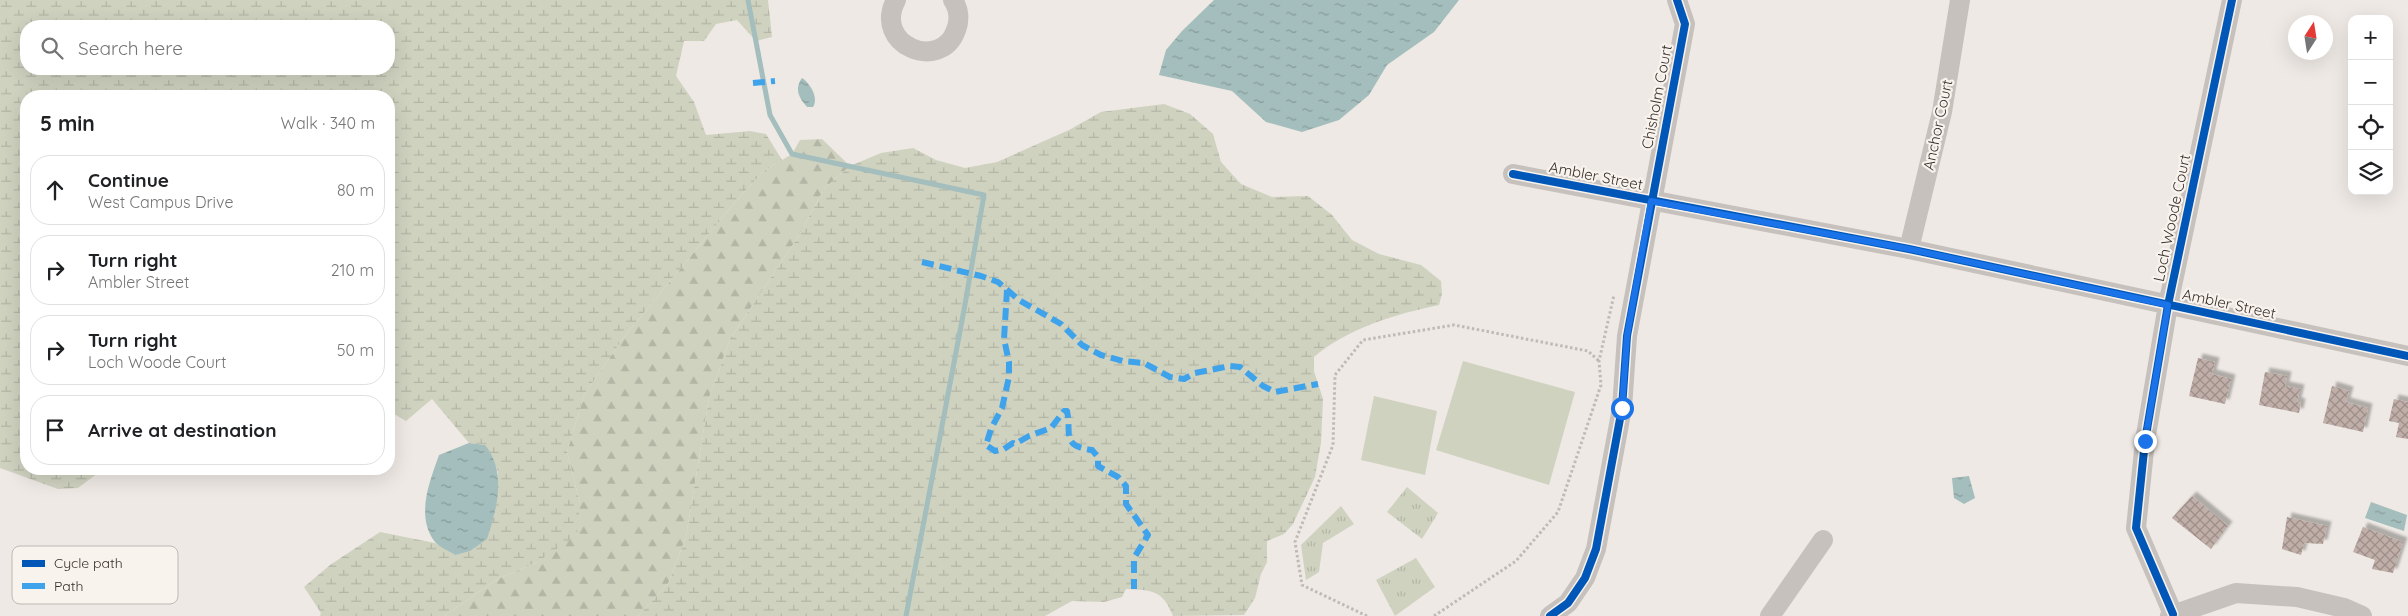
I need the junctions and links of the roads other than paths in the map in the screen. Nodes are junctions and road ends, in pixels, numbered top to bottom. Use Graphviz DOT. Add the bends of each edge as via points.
graph roads {
  1 [pos="896,0"];
  2 [pos="1677,0"];
  3 [pos="1960,0"];
  4 [pos="2232,0"];
  5 [pos="956,1"];
  6 [pos="1514,174"];
  7 [pos="1651,201"];
  8 [pos="1909,249"];
  9 [pos="2168,305"];
  10 [pos="2408,356"];
  11 [pos="1824,540"];
  12 [pos="2171,615"];
  13 [pos="1550,616"];
  14 [pos="1770,616"];
  15 [pos="2362,616"];
  1 -- 5 [label="street" via="890,18 898,39 906,46 928,51 938,49 954,34 958,18"];
  2 -- 7 [label="street, Chisholm Court" via="1685,24"];
  3 -- 8 [label="street, Anchor Court" via="1942,112"];
  4 -- 9 [label="street, Loch Woode Court"];
  6 -- 7 [label="street, Ambler Street"];
  7 -- 8 [label="street, Ambler Street"];
  7 -- 13 [label="street, Chisholm Court" via="1627,336 1622,408 1596,549 1577,591 1568,603"];
  8 -- 9 [label="street, Ambler Street"];
  9 -- 10 [label="street, Ambler Street"];
  9 -- 12 [label="street, Loch Woode Court" via="2145,441 2136,528"];
  11 -- 14 [label="street"];
  12 -- 15 [label="street" via="2236,593 2297,597 2344,608"];
}
